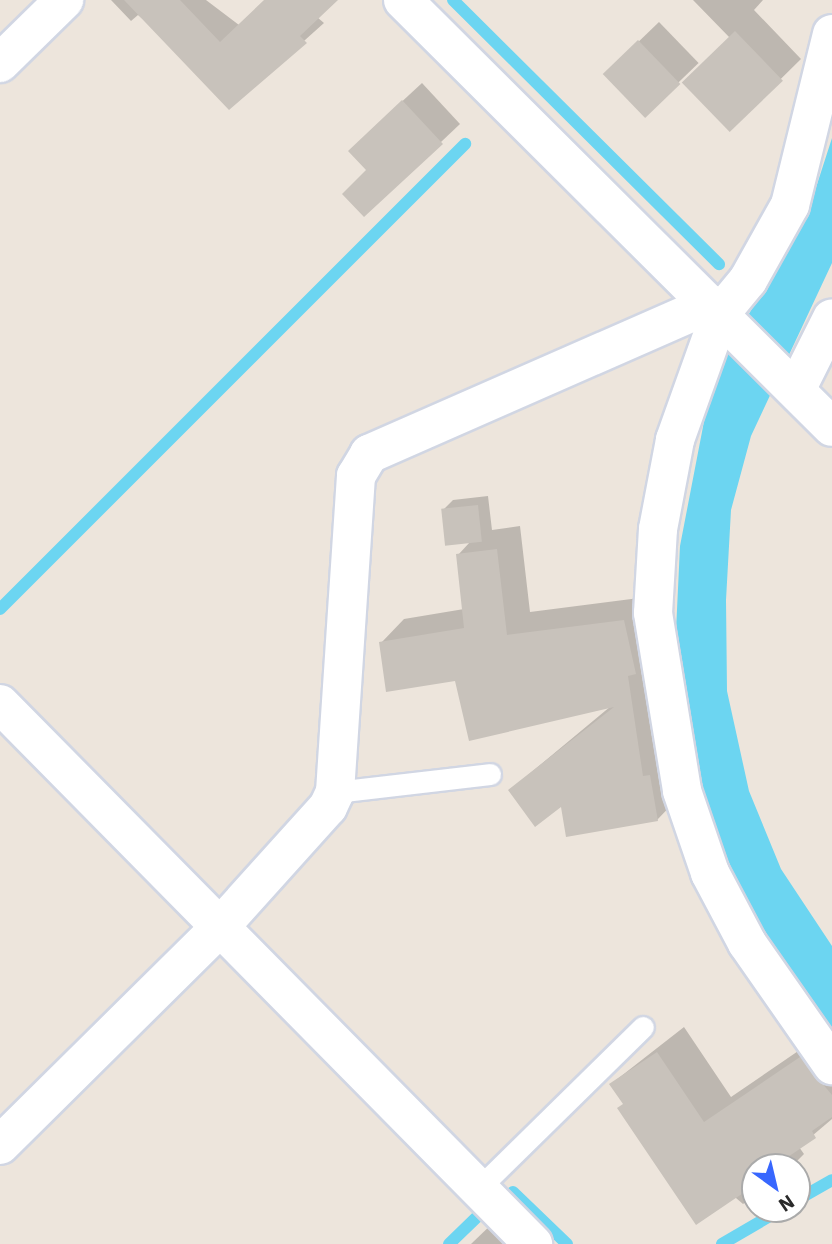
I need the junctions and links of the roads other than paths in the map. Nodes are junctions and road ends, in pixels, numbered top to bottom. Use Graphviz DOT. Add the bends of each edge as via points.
graph roads {
  1 [pos="64,0"];
  2 [pos="403,0"];
  3 [pos="832,34"];
  4 [pos="0,63"];
  5 [pos="722,316"];
  6 [pos="832,318"];
  7 [pos="790,385"];
  8 [pos="832,426"];
  9 [pos="0,704"];
  10 [pos="490,774"];
  11 [pos="335,792"];
  12 [pos="218,929"];
  13 [pos="643,1027"];
  14 [pos="832,1065"];
  15 [pos="0,1145"];
  16 [pos="478,1189"];
  17 [pos="533,1244"];
  1 -- 4 [label="street"];
  2 -- 5 [label="street"];
  3 -- 5 [label="street" via="790,205"];
  5 -- 7 [label="street"];
  5 -- 11 [label="street" via="369,454 356,476"];
  5 -- 14 [label="street" via="675,440 657,529 653,613 662,700 682,790 710,873 747,943"];
  6 -- 7 [label="street"];
  7 -- 8 [label="street"];
  9 -- 12 [label="street"];
  10 -- 11 [label="lane"];
  11 -- 12 [label="street"];
  12 -- 15 [label="street"];
  12 -- 16 [label="street"];
  13 -- 16 [label="lane"];
  16 -- 17 [label="street"];
}
